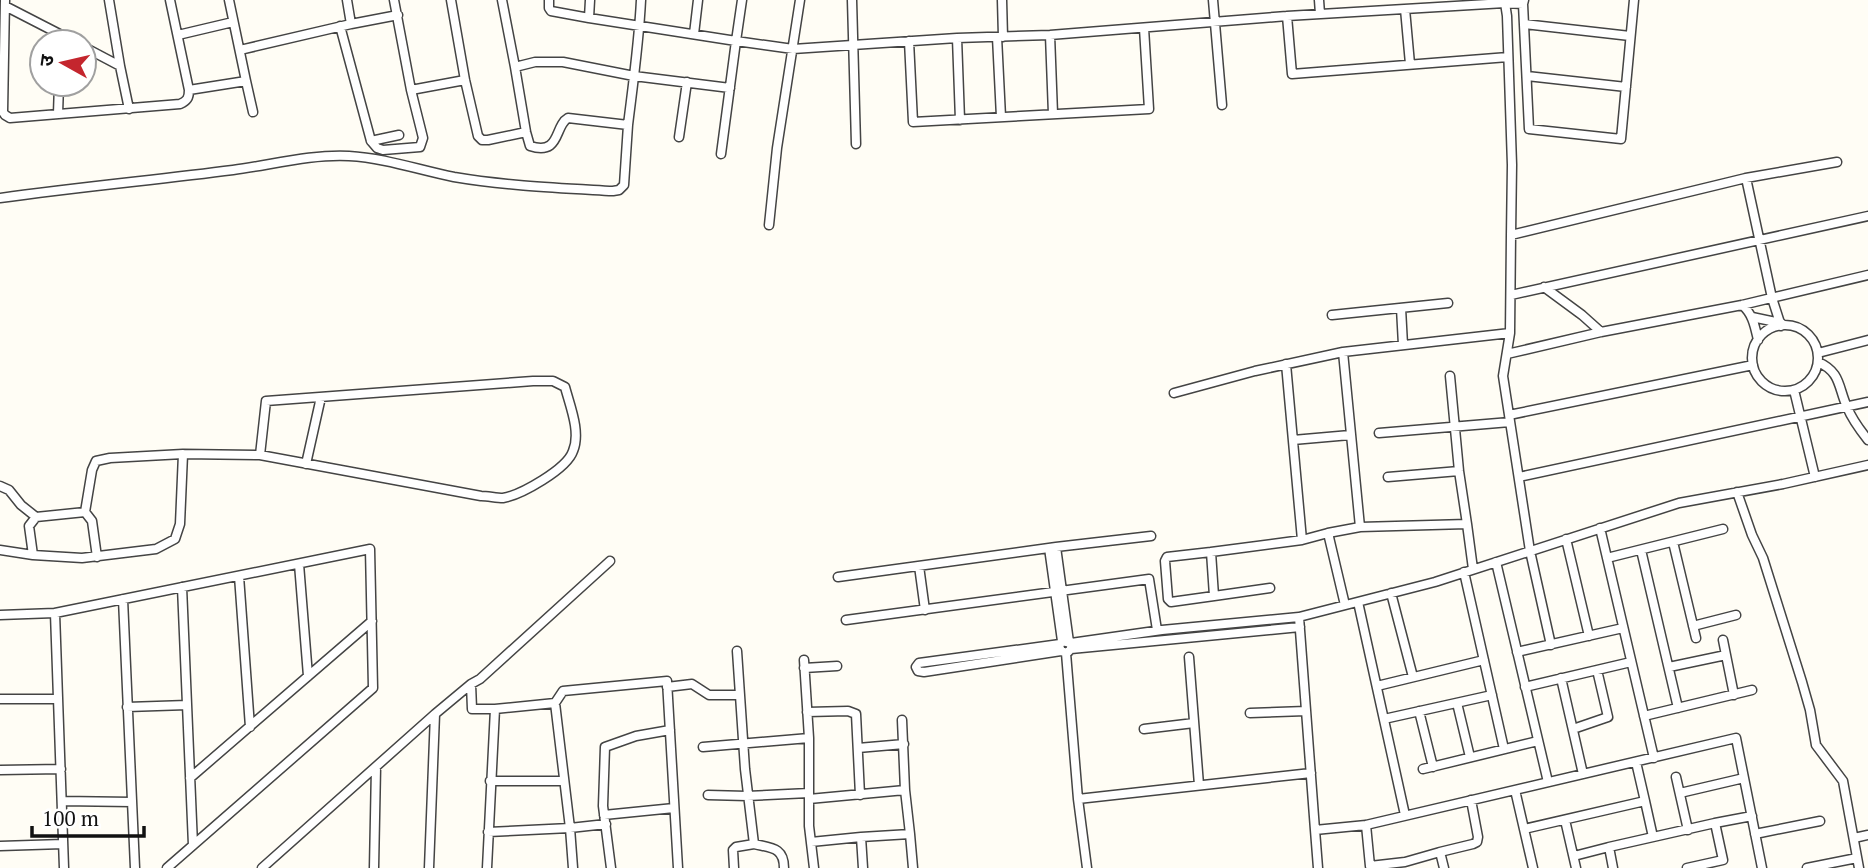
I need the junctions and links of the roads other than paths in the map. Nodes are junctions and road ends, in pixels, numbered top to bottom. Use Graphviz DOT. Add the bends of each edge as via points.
graph roads {
  1 [pos="109,0"];
  2 [pos="170,0"];
  3 [pos="229,0"];
  4 [pos="347,0"];
  5 [pos="394,0"];
  6 [pos="451,0"];
  7 [pos="502,0"];
  8 [pos="549,0"];
  9 [pos="590,0"];
  10 [pos="641,0"];
  11 [pos="698,0"];
  12 [pos="742,0"];
  13 [pos="800,0"];
  14 [pos="852,0"];
  15 [pos="1002,0"];
  16 [pos="1213,0"];
  17 [pos="1319,0"];
  18 [pos="1379,0"];
  19 [pos="1634,0"];
  20 [pos="1504,2"];
  21 [pos="1523,2"];
  22 [pos="5,3"];
  23 [pos="1405,9"];
  24 [pos="1379,10"];
  25 [pos="1320,14"];
  26 [pos="398,15"];
  27 [pos="1287,16"];
  28 [pos="589,18"];
  29 [pos="233,22"];
  30 [pos="1214,22"];
  31 [pos="351,24"];
  32 [pos="1524,24"];
  33 [pos="340,26"];
  34 [pos="640,27"];
  35 [pos="1144,27"];
  36 [pos="44,28"];
  37 [pos="694,34"];
  38 [pos="178,35"];
  39 [pos="1050,35"];
  40 [pos="1630,36"];
  41 [pos="1000,37"];
  42 [pos="957,38"];
  43 [pos="736,41"];
  44 [pos="909,41"];
  45 [pos="853,45"];
  46 [pos="240,50"];
  47 [pos="793,50"];
  48 [pos="98,54"];
  49 [pos="1508,57"];
  50 [pos="1410,64"];
  51 [pos="120,66"];
  52 [pos="515,66"];
  53 [pos="634,76"];
  54 [pos="1527,76"];
  55 [pos="465,80"];
  56 [pos="246,81"];
  57 [pos="687,82"];
  58 [pos="1626,87"];
  59 [pos="730,88"];
  60 [pos="189,90"];
  61 [pos="411,90"];
  62 [pos="59,98"];
  63 [pos="1222,105"];
  64 [pos="129,108"];
  65 [pos="253,112"];
  66 [pos="58,114"];
  67 [pos="1053,114"];
  68 [pos="1001,117"];
  69 [pos="960,120"];
  70 [pos="628,125"];
  71 [pos="526,132"];
  72 [pos="399,135"];
  73 [pos="679,137"];
  74 [pos="371,141"];
  75 [pos="856,144"];
  76 [pos="721,154"];
  77 [pos="1837,162"];
  78 [pos="1746,178"];
  79 [pos="0,198"];
  80 [pos="1868,216"];
  81 [pos="769,225"];
  82 [pos="1511,235"];
  83 [pos="1760,239"];
  84 [pos="1868,275"];
  85 [pos="1544,287"];
  86 [pos="1511,295"];
  87 [pos="1772,298"];
  88 [pos="1448,303"];
  89 [pos="1742,305"];
  90 [pos="1401,308"];
  91 [pos="1332,315"];
  92 [pos="1752,317"];
  93 [pos="1781,324"];
  94 [pos="1601,332"];
  95 [pos="1510,333"];
  96 [pos="1868,340"];
  97 [pos="1758,341"];
  98 [pos="1403,345"];
  99 [pos="1343,352"];
  100 [pos="1507,354"];
  101 [pos="1818,357"];
  102 [pos="1286,364"];
  103 [pos="1754,365"];
  104 [pos="1450,376"];
  105 [pos="1794,390"];
  106 [pos="1174,393"];
  107 [pos="321,397"];
  108 [pos="1868,402"];
  109 [pos="1846,407"];
  110 [pos="1800,416"];
  111 [pos="1510,418"];
  112 [pos="1456,428"];
  113 [pos="1379,433"];
  114 [pos="1350,435"];
  115 [pos="1293,440"];
  116 [pos="1868,440"];
  117 [pos="183,454"];
  118 [pos="260,455"];
  119 [pos="306,464"];
  120 [pos="1868,466"];
  121 [pos="1459,471"];
  122 [pos="1388,477"];
  123 [pos="1519,477"];
  124 [pos="1815,477"];
  125 [pos="0,486"];
  126 [pos="1737,492"];
  127 [pos="85,512"];
  128 [pos="36,517"];
  129 [pos="1466,524"];
  130 [pos="1360,527"];
  131 [pos="1600,528"];
  132 [pos="1723,530"];
  133 [pos="1328,533"];
  134 [pos="1151,536"];
  135 [pos="1566,539"];
  136 [pos="1302,540"];
  137 [pos="1673,542"];
  138 [pos="1053,548"];
  139 [pos="0,550"];
  140 [pos="1641,550"];
  141 [pos="1530,551"];
  142 [pos="1210,552"];
  143 [pos="33,555"];
  144 [pos="97,557"];
  145 [pos="1607,558"];
  146 [pos="610,561"];
  147 [pos="1496,562"];
  148 [pos="299,564"];
  149 [pos="919,566"];
  150 [pos="1474,569"];
  151 [pos="1464,572"];
  152 [pos="239,576"];
  153 [pos="838,577"];
  154 [pos="182,587"];
  155 [pos="1270,587"];
  156 [pos="1059,591"];
  157 [pos="1391,593"];
  158 [pos="1214,596"];
  159 [pos="122,599"];
  160 [pos="1358,601"];
  161 [pos="1345,605"];
  162 [pos="925,610"];
  163 [pos="55,613"];
  164 [pos="0,614"];
  165 [pos="1736,615"];
  166 [pos="1299,617"];
  167 [pos="846,620"];
  168 [pos="372,621"];
  169 [pos="1693,626"];
  170 [pos="1300,628"];
  171 [pos="1623,628"];
  172 [pos="1157,631"];
  173 [pos="1588,636"];
  174 [pos="1696,638"];
  175 [pos="1723,640"];
  176 [pos="1551,645"];
  177 [pos="1066,646"];
  178 [pos="737,651"];
  179 [pos="1517,652"];
  180 [pos="1726,655"];
  181 [pos="1189,657"];
  182 [pos="1484,660"];
  183 [pos="958,662"];
  184 [pos="1631,662"];
  185 [pos="837,666"];
  186 [pos="1668,667"];
  187 [pos="1597,670"];
  188 [pos="308,676"];
  189 [pos="1413,677"];
  190 [pos="1561,678"];
  191 [pos="471,684"];
  192 [pos="1377,686"];
  193 [pos="667,687"];
  194 [pos="1525,687"];
  195 [pos="1752,690"];
  196 [pos="740,695"];
  197 [pos="1492,695"];
  198 [pos="1734,695"];
  199 [pos="0,699"];
  200 [pos="58,699"];
  201 [pos="555,703"];
  202 [pos="1457,703"];
  203 [pos="187,705"];
  204 [pos="127,707"];
  205 [pos="1678,708"];
  206 [pos="495,709"];
  207 [pos="1306,711"];
  208 [pos="1419,711"];
  209 [pos="807,712"];
  210 [pos="1250,713"];
  211 [pos="436,714"];
  212 [pos="1644,716"];
  213 [pos="1384,719"];
  214 [pos="902,720"];
  215 [pos="1194,723"];
  216 [pos="250,726"];
  217 [pos="1144,729"];
  218 [pos="670,730"];
  219 [pos="1573,730"];
  220 [pos="809,738"];
  221 [pos="1538,741"];
  222 [pos="904,744"];
  223 [pos="743,745"];
  224 [pos="703,747"];
  225 [pos="858,748"];
  226 [pos="1504,749"];
  227 [pos="1470,757"];
  228 [pos="1654,758"];
  229 [pos="1636,762"];
  230 [pos="1433,766"];
  231 [pos="376,767"];
  232 [pos="61,769"];
  233 [pos="1423,769"];
  234 [pos="0,770"];
  235 [pos="1311,773"];
  236 [pos="1583,774"];
  237 [pos="1676,777"];
  238 [pos="190,778"];
  239 [pos="1744,778"];
  240 [pos="490,781"];
  241 [pos="564,781"];
  242 [pos="1548,782"];
  243 [pos="1199,785"];
  244 [pos="905,790"];
  245 [pos="1516,790"];
  246 [pos="1680,793"];
  247 [pos="708,795"];
  248 [pos="860,795"];
  249 [pos="747,796"];
  250 [pos="809,796"];
  251 [pos="1078,799"];
  252 [pos="1471,800"];
  253 [pos="62,801"];
  254 [pos="1645,801"];
  255 [pos="132,802"];
  256 [pos="674,808"];
  257 [pos="1405,815"];
  258 [pos="1752,816"];
  259 [pos="605,819"];
  260 [pos="1565,820"];
  261 [pos="1820,821"];
  262 [pos="1715,824"];
  263 [pos="1366,825"];
  264 [pos="570,828"];
  265 [pos="1524,829"];
  266 [pos="1315,830"];
  267 [pos="1688,830"];
  268 [pos="488,832"];
  269 [pos="910,834"];
  270 [pos="1755,834"];
  271 [pos="1868,835"];
  272 [pos="861,837"];
  273 [pos="1653,837"];
  274 [pos="1854,838"];
  275 [pos="811,842"];
  276 [pos="63,844"];
  277 [pos="754,844"];
  278 [pos="193,845"];
  279 [pos="0,846"];
  280 [pos="1609,847"];
  281 [pos="1440,852"];
  282 [pos="1574,856"];
  283 [pos="1857,858"];
  284 [pos="1724,864"];
  285 [pos="1405,865"];
  286 [pos="1370,867"];
  287 [pos="64,868"];
  288 [pos="135,868"];
  289 [pos="167,868"];
  290 [pos="262,868"];
  291 [pos="374,868"];
  292 [pos="429,868"];
  293 [pos="487,868"];
  294 [pos="573,868"];
  295 [pos="611,868"];
  296 [pos="678,868"];
  297 [pos="734,868"];
  298 [pos="784,868"];
  299 [pos="814,868"];
  300 [pos="863,868"];
  301 [pos="913,868"];
  302 [pos="1087,868"];
  303 [pos="1318,868"];
  304 [pos="1444,868"];
  305 [pos="1533,868"];
  306 [pos="1576,868"];
  307 [pos="1613,868"];
  308 [pos="1687,868"];
  309 [pos="1762,868"];
  310 [pos="1807,868"];
  311 [pos="1859,868"];
  1 -- 51 [label="street"];
  2 -- 38 [label="street"];
  3 -- 29 [label="street"];
  4 -- 31 [label="street"];
  5 -- 26 [label="street"];
  6 -- 55 [label="street"];
  7 -- 52 [label="street"];
  8 -- 28 [label="street" via="551,11"];
  9 -- 28 [label="street"];
  10 -- 34 [label="street"];
  11 -- 37 [label="street"];
  12 -- 43 [label="street"];
  13 -- 47 [label="street"];
  14 -- 45 [label="street"];
  15 -- 41 [label="street"];
  16 -- 30 [label="street"];
  17 -- 25 [label="street"];
  18 -- 24 [label="street"];
  19 -- 40 [label="street"];
  20 -- 21 [label="street"];
  20 -- 23 [label="street"];
  20 -- 49 [label="street"];
  21 -- 32 [label="street"];
  22 -- 36 [label="street"];
  22 -- 66 [label="street" via="3,112 10,118"];
  23 -- 24 [label="street"];
  23 -- 50 [label="street"];
  24 -- 25 [label="street"];
  25 -- 27 [label="street"];
  26 -- 31 [label="street"];
  26 -- 61 [label="street"];
  27 -- 30 [label="street"];
  27 -- 50 [label="street" via="1292,74"];
  28 -- 34 [label="street"];
  29 -- 38 [label="street"];
  29 -- 46 [label="street"];
  30 -- 35 [label="street"];
  30 -- 63 [label="street"];
  31 -- 33 [label="street"];
  32 -- 40 [label="street"];
  32 -- 54 [label="street"];
  33 -- 46 [label="street"];
  33 -- 74 [label="street"];
  34 -- 37 [label="street"];
  34 -- 53 [label="street"];
  35 -- 39 [label="street"];
  35 -- 67 [label="street" via="1149,109"];
  37 -- 43 [label="street"];
  38 -- 60 [label="street"];
  39 -- 41 [label="street"];
  39 -- 67 [label="street"];
  40 -- 58 [label="street"];
  41 -- 42 [label="street"];
  41 -- 68 [label="street"];
  42 -- 44 [label="street"];
  42 -- 69 [label="street"];
  43 -- 47 [label="street"];
  43 -- 59 [label="street"];
  44 -- 45 [label="street"];
  44 -- 69 [label="street" via="914,122"];
  45 -- 47 [label="street"];
  45 -- 75 [label="street"];
  46 -- 56 [label="street"];
  47 -- 81 [label="street"];
  48 -- 51 [label="street"];
  49 -- 50 [label="street"];
  49 -- 82 [label="street"];
  51 -- 64 [label="street"];
  52 -- 53 [label="street" via="563,62"];
  52 -- 71 [label="street"];
  53 -- 57 [label="street"];
  53 -- 70 [label="street"];
  54 -- 58 [label="street"];
  54 -- 58 [label="street" via="1529,129 1581,135 1621,139"];
  55 -- 61 [label="street"];
  55 -- 71 [label="street" via="482,140"];
  56 -- 60 [label="street"];
  56 -- 65 [label="street"];
  57 -- 59 [label="street"];
  57 -- 73 [label="street"];
  59 -- 76 [label="street"];
  60 -- 64 [label="street" via="180,104"];
  61 -- 74 [label="street" via="423,138 420,146 383,150"];
  62 -- 66 [label="street"];
  64 -- 66 [label="street"];
  67 -- 68 [label="street"];
  68 -- 69 [label="street"];
  70 -- 71 [label="street" via="568,118 552,144 536,148 530,146"];
  70 -- 79 [label="street" via="624,185 613,191 499,184 348,156"];
  72 -- 74 [label="street"];
  77 -- 78 [label="street"];
  78 -- 82 [label="street"];
  78 -- 83 [label="street"];
  80 -- 83 [label="street"];
  82 -- 86 [label="street"];
  83 -- 85 [label="street"];
  83 -- 87 [label="street"];
  84 -- 87 [label="street"];
  85 -- 86 [label="street"];
  85 -- 94 [label="street"];
  86 -- 95 [label="street"];
  87 -- 89 [label="street"];
  87 -- 93 [label="street"];
  88 -- 90 [label="street"];
  89 -- 92 [label="street"];
  89 -- 94 [label="street"];
  90 -- 91 [label="street"];
  90 -- 98 [label="street"];
  92 -- 93 [label="street"];
  92 -- 97 [label="street"];
  93 -- 97 [label="street"];
  93 -- 101 [label="street" via="1811,337"];
  94 -- 100 [label="street"];
  95 -- 98 [label="street"];
  95 -- 100 [label="street"];
  96 -- 101 [label="street"];
  97 -- 103 [label="street"];
  98 -- 99 [label="street"];
  99 -- 102 [label="street"];
  99 -- 114 [label="street"];
  100 -- 111 [label="street" via="1503,376"];
  101 -- 105 [label="street" via="1810,380"];
  101 -- 109 [label="street" via="1834,373"];
  102 -- 106 [label="street"];
  102 -- 115 [label="street"];
  103 -- 105 [label="street" via="1760,379 1772,388"];
  103 -- 111 [label="street"];
  104 -- 112 [label="street"];
  105 -- 110 [label="street"];
  107 -- 118 [label="street" via="266,401"];
  107 -- 119 [label="street"];
  107 -- 119 [label="street" via="553,382 565,387 575,434 573,452 550,476 502,498"];
  108 -- 109 [label="street"];
  109 -- 110 [label="street"];
  109 -- 116 [label="street"];
  110 -- 123 [label="street"];
  110 -- 124 [label="street"];
  111 -- 112 [label="street"];
  111 -- 123 [label="street"];
  112 -- 113 [label="street"];
  112 -- 121 [label="street"];
  114 -- 115 [label="street"];
  114 -- 130 [label="street"];
  115 -- 136 [label="street"];
  117 -- 118 [label="street"];
  117 -- 127 [label="street" via="96,461"];
  117 -- 144 [label="street" via="175,540 156,549"];
  118 -- 119 [label="street"];
  120 -- 124 [label="street"];
  121 -- 122 [label="street"];
  121 -- 129 [label="street"];
  123 -- 141 [label="street"];
  124 -- 126 [label="street"];
  125 -- 128 [label="street"];
  126 -- 131 [label="street" via="1679,503"];
  126 -- 274 [label="street" via="1802,682 1816,745 1843,781"];
  127 -- 128 [label="street"];
  127 -- 144 [label="street" via="92,521"];
  128 -- 143 [label="street" via="29,526"];
  129 -- 130 [label="street"];
  129 -- 150 [label="street"];
  130 -- 133 [label="street"];
  131 -- 135 [label="street"];
  131 -- 145 [label="street"];
  132 -- 137 [label="street"];
  133 -- 136 [label="street"];
  133 -- 161 [label="street"];
  134 -- 138 [label="street"];
  135 -- 141 [label="street"];
  135 -- 173 [label="street"];
  136 -- 142 [label="street"];
  137 -- 140 [label="street"];
  137 -- 169 [label="street"];
  138 -- 149 [label="street"];
  138 -- 156 [label="street"];
  139 -- 143 [label="street"];
  140 -- 145 [label="street"];
  140 -- 186 [label="street"];
  141 -- 147 [label="street"];
  141 -- 176 [label="street"];
  142 -- 158 [label="street"];
  142 -- 158 [label="street" via="1167,557 1168,599"];
  143 -- 144 [label="street"];
  145 -- 171 [label="street"];
  146 -- 191 [label="street"];
  147 -- 150 [label="street"];
  147 -- 179 [label="street"];
  148 -- 152 [label="street"];
  148 -- 168 [label="street" via="370,549"];
  148 -- 188 [label="street"];
  149 -- 153 [label="street"];
  149 -- 162 [label="street"];
  150 -- 151 [label="street"];
  151 -- 157 [label="street"];
  151 -- 182 [label="street"];
  152 -- 154 [label="street"];
  152 -- 216 [label="street"];
  154 -- 159 [label="street"];
  154 -- 203 [label="street"];
  155 -- 158 [label="street"];
  156 -- 162 [label="street"];
  156 -- 172 [label="street" via="1149,579"];
  156 -- 177 [label="street"];
  157 -- 160 [label="street"];
  157 -- 189 [label="street"];
  159 -- 163 [label="street"];
  159 -- 204 [label="street"];
  160 -- 161 [label="street"];
  160 -- 192 [label="street"];
  161 -- 166 [label="street"];
  162 -- 167 [label="street"];
  163 -- 164 [label="street"];
  163 -- 200 [label="street"];
  165 -- 169 [label="street"];
  166 -- 170 [label="street"];
  166 -- 172 [label="street"];
  168 -- 188 [label="street"];
  168 -- 278 [label="street" via="373,688"];
  169 -- 174 [label="street"];
  170 -- 177 [label="street"];
  170 -- 207 [label="street"];
  171 -- 173 [label="street"];
  171 -- 184 [label="street"];
  172 -- 177 [label="street"];
  173 -- 176 [label="street"];
  175 -- 180 [label="street"];
  176 -- 179 [label="street"];
  177 -- 183 [label="street"];
  177 -- 251 [label="street"];
  178 -- 196 [label="street"];
  179 -- 194 [label="street"];
  180 -- 186 [label="street"];
  180 -- 198 [label="street"];
  181 -- 215 [label="street"];
  182 -- 189 [label="street"];
  182 -- 197 [label="street"];
  184 -- 187 [label="street"];
  184 -- 212 [label="street"];
  185 -- 209 [label="street" via="804,664"];
  186 -- 205 [label="street"];
  187 -- 190 [label="street"];
  187 -- 219 [label="street" via="1608,717"];
  188 -- 216 [label="street"];
  189 -- 192 [label="street"];
  190 -- 194 [label="street"];
  190 -- 219 [label="street"];
  191 -- 206 [label="street" via="472,709"];
  191 -- 211 [label="street"];
  192 -- 213 [label="street"];
  193 -- 196 [label="street" via="692,684 709,695"];
  193 -- 201 [label="street" via="667,681 563,691"];
  193 -- 218 [label="street"];
  194 -- 221 [label="street"];
  195 -- 198 [label="street"];
  196 -- 223 [label="street"];
  197 -- 202 [label="street"];
  197 -- 226 [label="street"];
  198 -- 205 [label="street"];
  199 -- 200 [label="street"];
  200 -- 232 [label="street"];
  201 -- 206 [label="street"];
  201 -- 241 [label="street"];
  202 -- 208 [label="street"];
  202 -- 227 [label="street"];
  203 -- 204 [label="street"];
  203 -- 238 [label="street"];
  204 -- 255 [label="street"];
  205 -- 212 [label="street"];
  206 -- 240 [label="street"];
  207 -- 210 [label="street"];
  207 -- 235 [label="street"];
  208 -- 213 [label="street"];
  208 -- 230 [label="street"];
  209 -- 220 [label="street"];
  209 -- 225 [label="street" via="853,712"];
  211 -- 231 [label="street"];
  211 -- 292 [label="street"];
  212 -- 228 [label="street"];
  213 -- 257 [label="street"];
  214 -- 222 [label="street"];
  215 -- 217 [label="street"];
  215 -- 243 [label="street"];
  216 -- 238 [label="street"];
  218 -- 256 [label="street"];
  218 -- 259 [label="street" via="605,747"];
  219 -- 236 [label="street"];
  220 -- 223 [label="street"];
  220 -- 250 [label="street"];
  221 -- 226 [label="street"];
  221 -- 242 [label="street"];
  222 -- 225 [label="street"];
  222 -- 244 [label="street"];
  223 -- 224 [label="street"];
  223 -- 249 [label="street"];
  225 -- 248 [label="street"];
  226 -- 227 [label="street"];
  227 -- 230 [label="street"];
  228 -- 229 [label="street"];
  228 -- 239 [label="street" via="1736,738"];
  229 -- 236 [label="street"];
  229 -- 254 [label="street"];
  230 -- 233 [label="street"];
  231 -- 290 [label="street"];
  231 -- 291 [label="street"];
  232 -- 234 [label="street"];
  232 -- 253 [label="street"];
  235 -- 243 [label="street"];
  235 -- 266 [label="street"];
  236 -- 242 [label="street"];
  237 -- 246 [label="street"];
  238 -- 278 [label="street"];
  239 -- 246 [label="street"];
  239 -- 258 [label="street"];
  240 -- 241 [label="street"];
  240 -- 268 [label="street"];
  241 -- 264 [label="street"];
  242 -- 245 [label="street"];
  243 -- 251 [label="street"];
  244 -- 248 [label="street"];
  244 -- 269 [label="street"];
  245 -- 252 [label="street"];
  245 -- 265 [label="street"];
  246 -- 267 [label="street"];
  247 -- 249 [label="street"];
  248 -- 250 [label="street"];
  249 -- 250 [label="street"];
  249 -- 277 [label="street"];
  250 -- 275 [label="street"];
  251 -- 302 [label="street"];
  252 -- 257 [label="street"];
  252 -- 281 [label="street" via="1477,842"];
  253 -- 255 [label="street"];
  253 -- 276 [label="street"];
  254 -- 260 [label="street"];
  254 -- 273 [label="street"];
  255 -- 288 [label="street"];
  256 -- 259 [label="street"];
  256 -- 296 [label="street"];
  257 -- 263 [label="street"];
  258 -- 262 [label="street"];
  258 -- 270 [label="street"];
  259 -- 264 [label="street"];
  259 -- 295 [label="street"];
  260 -- 265 [label="street"];
  260 -- 282 [label="street"];
  261 -- 270 [label="street"];
  262 -- 267 [label="street"];
  262 -- 284 [label="street"];
  263 -- 266 [label="street"];
  263 -- 286 [label="street"];
  264 -- 268 [label="street"];
  264 -- 294 [label="street"];
  265 -- 305 [label="street"];
  266 -- 303 [label="street"];
  267 -- 273 [label="street"];
  268 -- 293 [label="street"];
  269 -- 272 [label="street"];
  269 -- 301 [label="street"];
  270 -- 309 [label="street"];
  271 -- 274 [label="street"];
  272 -- 275 [label="street"];
  272 -- 300 [label="street"];
  273 -- 280 [label="street"];
  274 -- 283 [label="street"];
  275 -- 299 [label="street"];
  276 -- 279 [label="street"];
  276 -- 287 [label="street"];
  277 -- 297 [label="street" via="733,850"];
  277 -- 298 [label="street" via="781,853"];
  278 -- 289 [label="street"];
  280 -- 282 [label="street"];
  280 -- 307 [label="street"];
  281 -- 285 [label="street"];
  281 -- 304 [label="street"];
  282 -- 306 [label="street"];
  283 -- 310 [label="street"];
  283 -- 311 [label="street"];
  284 -- 308 [label="street"];
  285 -- 286 [label="street"];
}
